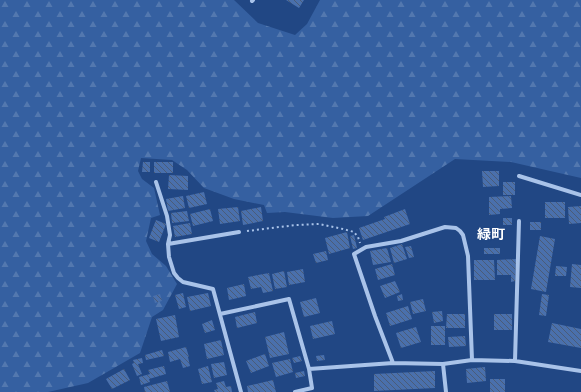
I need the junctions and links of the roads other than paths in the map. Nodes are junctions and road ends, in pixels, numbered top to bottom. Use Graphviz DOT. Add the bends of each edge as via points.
graph roads {
  1 [pos="519,176"];
  2 [pos="156,182"];
  3 [pos="581,195"];
  4 [pos="519,221"];
  5 [pos="239,232"];
  6 [pos="168,244"];
  7 [pos="220,314"];
  8 [pos="472,360"];
  9 [pos="515,360"];
  10 [pos="394,363"];
  11 [pos="443,364"];
  12 [pos="309,369"];
  13 [pos="581,371"];
  14 [pos="241,392"];
  15 [pos="295,392"];
  16 [pos="446,392"];
  1 -- 3 [label="street"];
  2 -- 6 [label="street" via="170,235"];
  4 -- 9 [label="street"];
  5 -- 6 [label="street"];
  6 -- 7 [label="street" via="174,273 183,282 213,289"];
  7 -- 12 [label="street" via="289,299"];
  7 -- 14 [label="street"];
  8 -- 9 [label="street"];
  8 -- 10 [label="street" via="468,256 460,231 445,227 402,241 366,247 354,254"];
  8 -- 11 [label="street"];
  9 -- 13 [label="street"];
  10 -- 11 [label="street"];
  10 -- 12 [label="street"];
  11 -- 16 [label="street"];
  12 -- 15 [label="street" via="312,388"];
}
